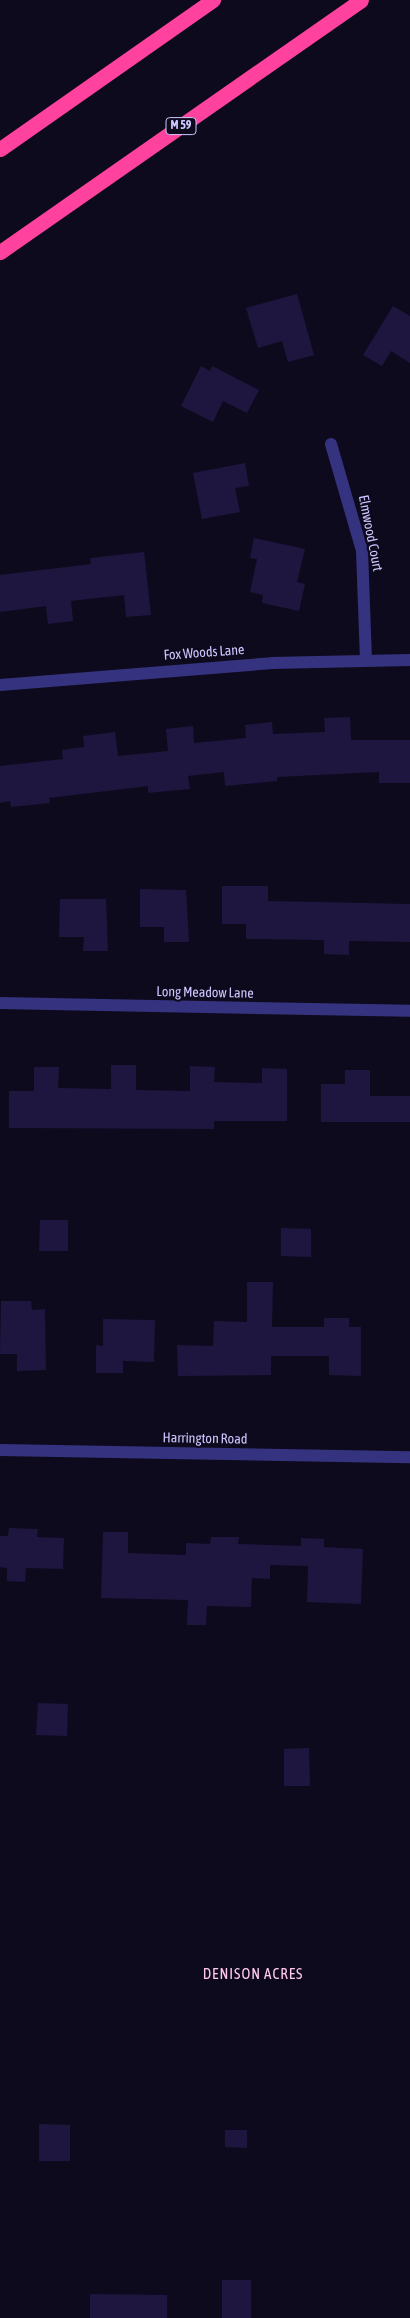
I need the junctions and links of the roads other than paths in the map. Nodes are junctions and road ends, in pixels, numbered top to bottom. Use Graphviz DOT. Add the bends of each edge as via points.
graph roads {
  1 [pos="213,0"];
  2 [pos="361,0"];
  3 [pos="0,149"];
  4 [pos="0,252"];
  5 [pos="331,444"];
  6 [pos="366,660"];
  7 [pos="410,660"];
  8 [pos="0,685"];
  9 [pos="0,1003"];
  10 [pos="410,1011"];
  11 [pos="0,1450"];
  12 [pos="410,1457"];
  1 -- 3 [label="highway"];
  2 -- 4 [label="highway, M 59"];
  5 -- 6 [label="street, Elmwood Court" via="362,551"];
  6 -- 7 [label="street, Fox Woods Lane"];
  6 -- 8 [label="street, Fox Woods Lane" via="161,670"];
  9 -- 10 [label="street, Long Meadow Lane"];
  11 -- 12 [label="street, Harrington Road"];
}
